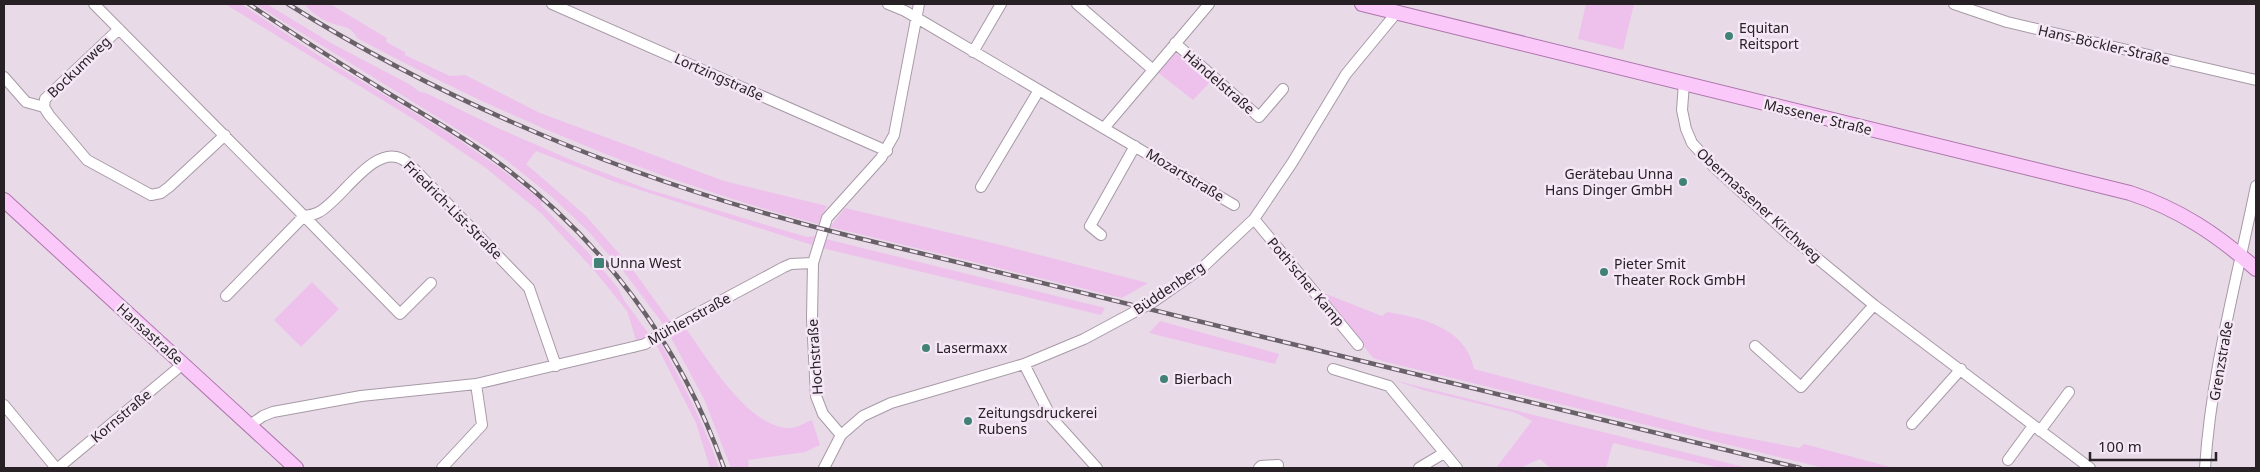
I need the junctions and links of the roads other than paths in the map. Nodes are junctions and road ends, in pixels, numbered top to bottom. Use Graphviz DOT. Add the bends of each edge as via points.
graph roads {
  1 [pos="94,4"];
  2 [pos="552,4"];
  3 [pos="888,4"];
  4 [pos="919,4"];
  5 [pos="1001,4"];
  6 [pos="1077,4"];
  7 [pos="1209,4"];
  8 [pos="1362,4"];
  9 [pos="1954,4"];
  10 [pos="1402,7"];
  11 [pos="916,18"];
  12 [pos="118,29"];
  13 [pos="1174,42"];
  14 [pos="973,52"];
  15 [pos="1152,69"];
  16 [pos="4,77"];
  17 [pos="2256,80"];
  18 [pos="1684,83"];
  19 [pos="1283,89"];
  20 [pos="1039,90"];
  21 [pos="44,107"];
  22 [pos="1104,128"];
  23 [pos="225,135"];
  24 [pos="1135,146"];
  25 [pos="886,151"];
  26 [pos="2256,186"];
  27 [pos="981,187"];
  28 [pos="4,200"];
  29 [pos="2255,203"];
  30 [pos="1234,205"];
  31 [pos="304,216"];
  32 [pos="1254,218"];
  33 [pos="1101,234"];
  34 [pos="2240,255"];
  35 [pos="813,263"];
  36 [pos="2256,269"];
  37 [pos="431,284"];
  38 [pos="226,296"];
  39 [pos="1874,305"];
  40 [pos="1358,344"];
  41 [pos="1755,346"];
  42 [pos="183,364"];
  43 [pos="1024,364"];
  44 [pos="556,366"];
  45 [pos="1333,369"];
  46 [pos="1961,369"];
  47 [pos="476,384"];
  48 [pos="2069,392"];
  49 [pos="4,405"];
  50 [pos="1912,424"];
  51 [pos="250,425"];
  52 [pos="2036,429"];
  53 [pos="841,435"];
  54 [pos="1444,453"];
  55 [pos="2008,460"];
  56 [pos="1278,465"];
  57 [pos="57,468"];
  58 [pos="296,468"];
  59 [pos="442,468"];
  60 [pos="824,468"];
  61 [pos="1097,468"];
  62 [pos="1259,468"];
  63 [pos="1420,468"];
  64 [pos="1457,468"];
  65 [pos="2090,468"];
  66 [pos="2205,468"];
  1 -- 12 [label="street"];
  2 -- 25 [label="street, Lortzingstraße"];
  3 -- 11 [label="street, Mozartstraße"];
  4 -- 11 [label="street"];
  5 -- 14 [label="street"];
  6 -- 15 [label="street"];
  7 -- 13 [label="street, Händelstraße"];
  8 -- 10 [label="main road, Massener Straße"];
  9 -- 17 [label="street, Hans-Böckler-Straße" via="2016,24"];
  10 -- 18 [label="main road, Massener Straße"];
  10 -- 32 [label="street, Büddenberg" via="1346,74"];
  11 -- 14 [label="street, Mozartstraße"];
  11 -- 25 [label="street" via="897,126"];
  12 -- 21 [label="street, Bockumweg" via="45,99"];
  12 -- 23 [label="street"];
  13 -- 15 [label="street, Händelstraße"];
  13 -- 19 [label="street, Händelstraße" via="1259,117"];
  14 -- 20 [label="street, Mozartstraße"];
  15 -- 22 [label="street, Händelstraße"];
  16 -- 21 [label="street, Bockumweg" via="26,102"];
  18 -- 34 [label="main road, Massener Straße" via="2130,192 2181,213"];
  18 -- 39 [label="street, Obermassener Kirchweg" via="1682,110 1686,130 1699,153"];
  20 -- 22 [label="street, Mozartstraße"];
  20 -- 27 [label="street"];
  21 -- 23 [label="street, Bockumweg" via="87,160 152,195 162,193"];
  22 -- 24 [label="street, Mozartstraße"];
  23 -- 31 [label="street"];
  24 -- 30 [label="street, Mozartstraße"];
  24 -- 33 [label="street, Mozartstraße" via="1090,226"];
  25 -- 35 [label="street" via="827,218"];
  26 -- 29 [label="street"];
  28 -- 42 [label="main road, Hansastraße"];
  29 -- 34 [label="street"];
  31 -- 37 [label="street" via="400,314"];
  31 -- 38 [label="street"];
  31 -- 44 [label="street, Friedrich-List-Straße" via="317,214 329,206 372,163 385,157 402,159 529,288"];
  32 -- 40 [label="street, Poth'scher Kamp"];
  32 -- 43 [label="street, Büddenberg" via="1203,267 1153,302 1098,332"];
  34 -- 36 [label="main road, Massener Straße"];
  34 -- 66 [label="street, Grenzstraße" via="2210,421"];
  35 -- 44 [label="street, Mühlenstraße, bridge" via="784,267 645,344"];
  35 -- 53 [label="street, Hochstraße" via="816,396 823,414"];
  39 -- 41 [label="street" via="1800,387"];
  39 -- 46 [label="street, Obermassener Kirchweg"];
  42 -- 51 [label="main road, Hansastraße"];
  42 -- 57 [label="street, Kornstraße"];
  43 -- 53 [label="street, Büddenberg" via="891,403 863,416"];
  43 -- 61 [label="street" via="1052,417"];
  44 -- 47 [label="street, Mühlenstraße"];
  45 -- 54 [label="street" via="1389,386"];
  46 -- 50 [label="street"];
  46 -- 52 [label="street, Obermassener Kirchweg"];
  47 -- 51 [label="street, Mühlenstraße" via="361,396 273,412"];
  47 -- 59 [label="street" via="482,425"];
  48 -- 52 [label="street"];
  49 -- 57 [label="street"];
  51 -- 58 [label="main road, Hansastraße"];
  52 -- 55 [label="street"];
  52 -- 65 [label="street, Obermassener Kirchweg"];
  53 -- 60 [label="street"];
  54 -- 63 [label="street"];
  54 -- 64 [label="street"];
  56 -- 62 [label="street"];
}
